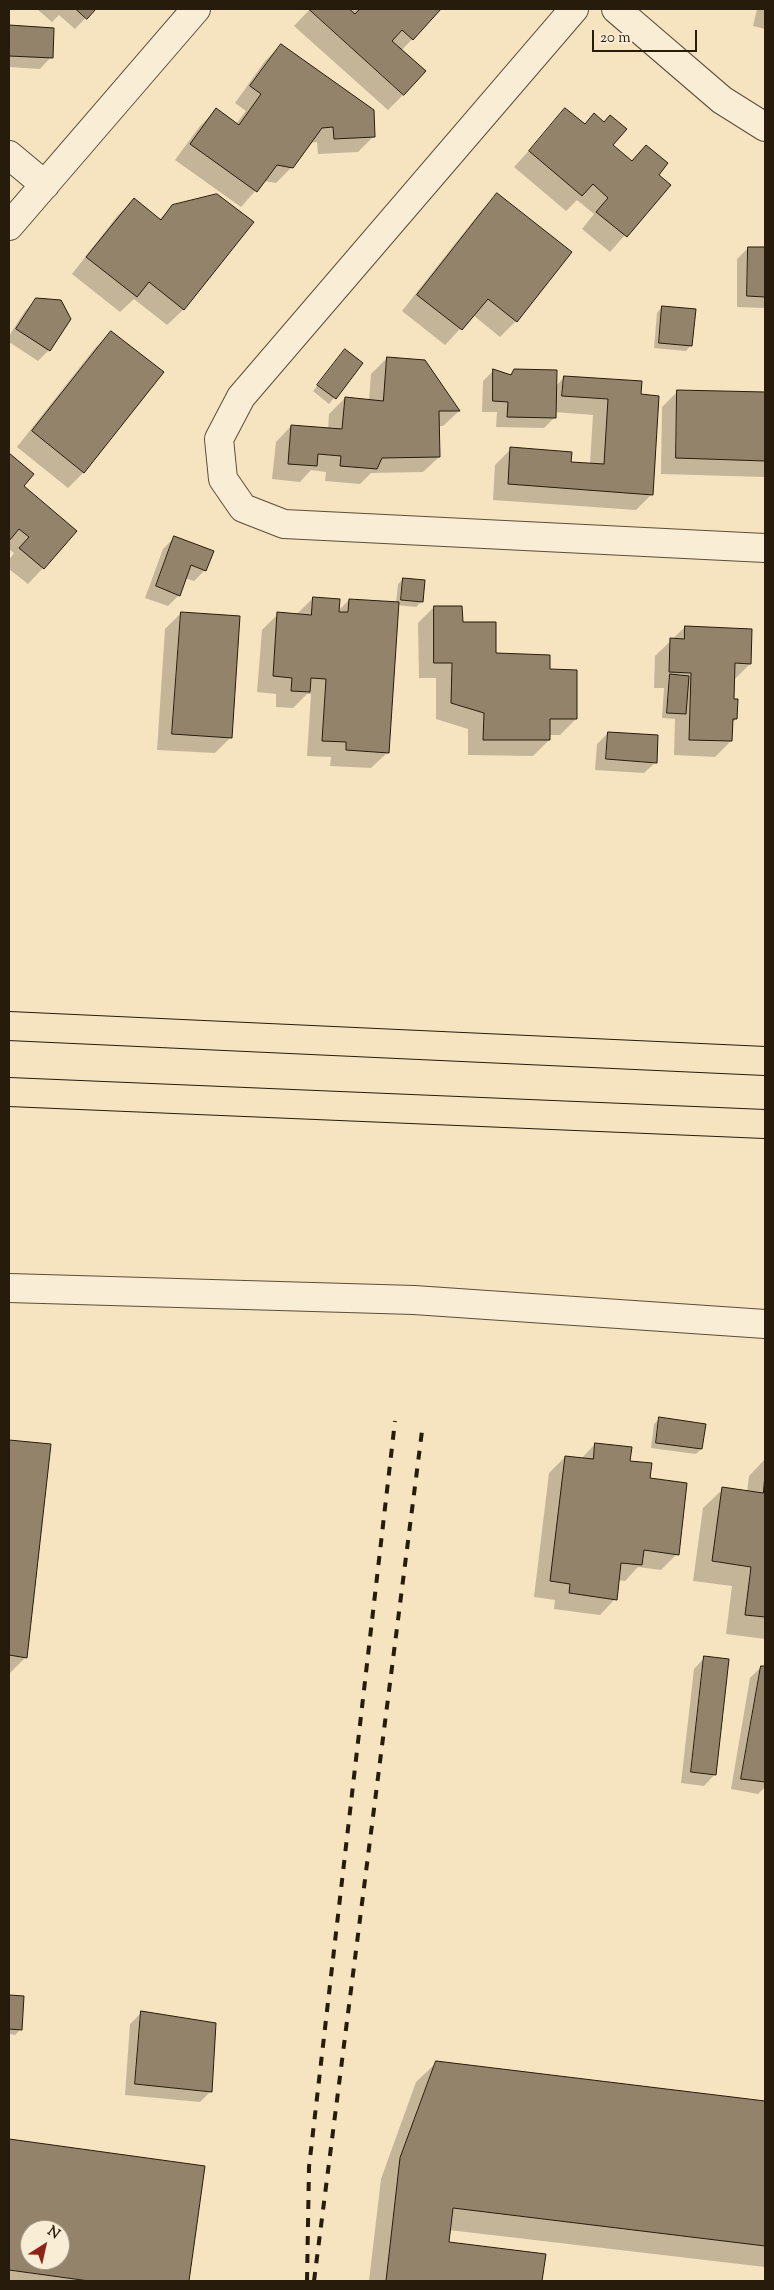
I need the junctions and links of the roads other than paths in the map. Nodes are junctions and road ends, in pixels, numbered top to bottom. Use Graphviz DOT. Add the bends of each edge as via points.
graph roads {
  1 [pos="196,9"];
  2 [pos="574,9"];
  3 [pos="616,9"];
  4 [pos="765,127"];
  5 [pos="9,155"];
  6 [pos="45,185"];
  7 [pos="9,226"];
  8 [pos="765,548"];
  9 [pos="9,1026"];
  10 [pos="765,1061"];
  11 [pos="9,1092"];
  12 [pos="765,1124"];
  13 [pos="9,1288"];
  14 [pos="765,1324"];
  1 -- 6 [label="street"];
  2 -- 8 [label="street" via="241,398 220,438 223,479 243,508 284,524"];
  3 -- 4 [label="street" via="722,100"];
  5 -- 6 [label="street"];
  6 -- 7 [label="street"];
  9 -- 10 [label="highway"];
  11 -- 12 [label="highway"];
  13 -- 14 [label="street" via="414,1300"];
}
